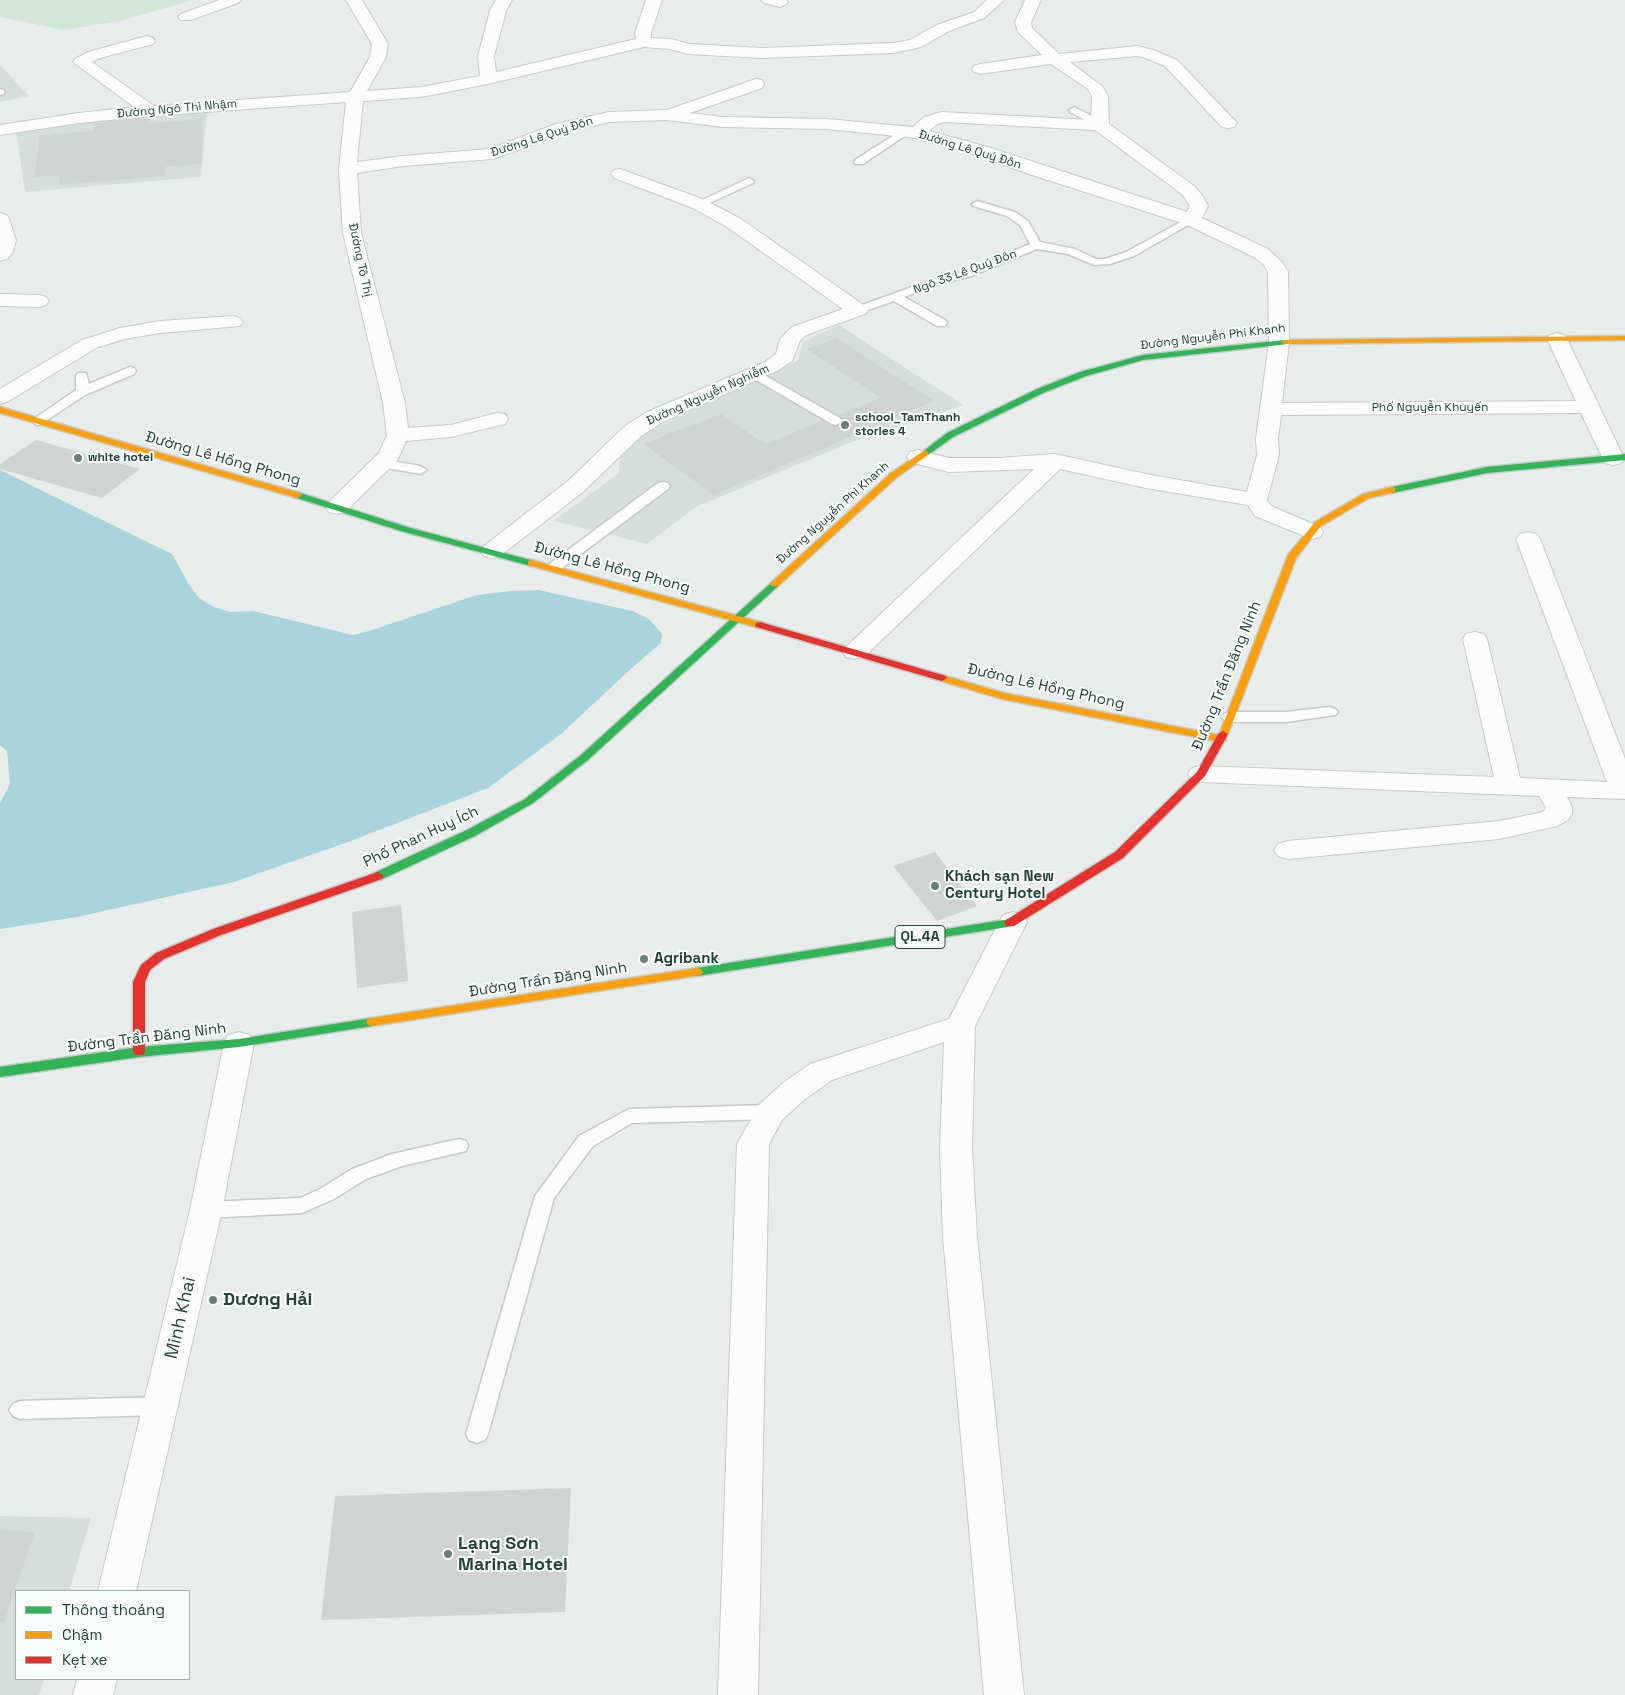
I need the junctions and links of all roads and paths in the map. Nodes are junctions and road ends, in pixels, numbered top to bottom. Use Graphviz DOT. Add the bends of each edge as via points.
graph roads {
  1 [pos="233,0"];
  2 [pos="354,0"];
  3 [pos="504,0"];
  4 [pos="654,0"];
  5 [pos="996,0"];
  6 [pos="1033,0"];
  7 [pos="186,17"];
  8 [pos="147,41"];
  9 [pos="644,42"];
  10 [pos="1161,48"];
  11 [pos="1137,51"];
  12 [pos="1055,59"];
  13 [pos="980,69"];
  14 [pos="488,79"];
  15 [pos="756,84"];
  16 [pos="355,98"];
  17 [pos="1074,110"];
  18 [pos="150,111"];
  19 [pos="667,115"];
  20 [pos="1228,123"];
  21 [pos="1100,125"];
  22 [pos="0,130"];
  23 [pos="911,132"];
  24 [pos="859,162"];
  25 [pos="348,169"];
  26 [pos="620,174"];
  27 [pos="749,181"];
  28 [pos="699,204"];
  29 [pos="977,204"];
  30 [pos="0,219"];
  31 [pos="1192,220"];
  32 [pos="1036,245"];
  33 [pos="0,255"];
  34 [pos="895,297"];
  35 [pos="0,300"];
  36 [pos="39,300"];
  37 [pos="858,310"];
  38 [pos="233,322"];
  39 [pos="941,322"];
  40 [pos="1625,338"];
  41 [pos="1557,339"];
  42 [pos="1279,342"];
  43 [pos="130,371"];
  44 [pos="755,374"];
  45 [pos="82,376"];
  46 [pos="81,392"];
  47 [pos="0,398"];
  48 [pos="1588,407"];
  49 [pos="1271,409"];
  50 [pos="0,410"];
  51 [pos="497,419"];
  52 [pos="37,421"];
  53 [pos="836,421"];
  54 [pos="398,435"];
  55 [pos="918,457"];
  56 [pos="1619,457"];
  57 [pos="1055,461"];
  58 [pos="382,463"];
  59 [pos="420,470"];
  60 [pos="663,486"];
  61 [pos="1256,500"];
  62 [pos="337,507"];
  63 [pos="1312,532"];
  64 [pos="1528,539"];
  65 [pos="492,551"];
  66 [pos="553,568"];
  67 [pos="738,618"];
  68 [pos="1475,638"];
  69 [pos="855,652"];
  70 [pos="1330,712"];
  71 [pos="1229,717"];
  72 [pos="1221,739"];
  73 [pos="1201,774"];
  74 [pos="1509,787"];
  75 [pos="1548,788"];
  76 [pos="1624,791"];
  77 [pos="1288,850"];
  78 [pos="1013,922"];
  79 [pos="960,1026"];
  80 [pos="239,1042"];
  81 [pos="139,1052"];
  82 [pos="0,1072"];
  83 [pos="771,1112"];
  84 [pos="459,1146"];
  85 [pos="206,1210"];
  86 [pos="161,1406"];
  87 [pos="20,1410"];
  88 [pos="477,1434"];
  89 [pos="117,1590"];
  90 [pos="97,1680"];
  91 [pos="93,1695"];
  92 [pos="738,1695"];
  93 [pos="1004,1695"];
  1 -- 7 [label="street"];
  2 -- 16 [label="street, Đường Tô Thị" via="380,44 378,57"];
  3 -- 14 [label="street" via="486,56"];
  4 -- 9 [label="street" via="643,33"];
  5 -- 9 [label="street, Đường Ngô Thì Nhậm" via="979,15 943,28 915,44 893,48 762,54 688,49"];
  6 -- 12 [label="street" via="1023,26"];
  8 -- 18 [label="street" via="94,54 80,62"];
  9 -- 14 [label="street, Đường Ngô Thì Nhậm"];
  10 -- 11 [label="street"];
  11 -- 12 [label="street"];
  11 -- 20 [label="street" via="1171,63"];
  12 -- 13 [label="street"];
  12 -- 21 [label="street" via="1094,86 1100,96"];
  14 -- 16 [label="street, Đường Ngô Thì Nhậm" via="421,92"];
  15 -- 19 [label="street"];
  16 -- 18 [label="street, Đường Ngô Thì Nhậm"];
  16 -- 25 [label="street, Đường Tô Thị"];
  17 -- 21 [label="lane"];
  18 -- 22 [label="street, Đường Ngô Thì Nhậm"];
  19 -- 23 [label="street, Đường Lê Quý Đôn" via="724,122 826,124"];
  19 -- 25 [label="street, Đường Lê Quý Đôn" via="590,120 492,154"];
  21 -- 23 [label="street" via="942,117"];
  21 -- 31 [label="street" via="1188,190 1199,206"];
  23 -- 24 [label="lane"];
  23 -- 31 [label="street, Đường Lê Quý Đôn" via="985,152"];
  25 -- 54 [label="street, Đường Tô Thị" via="352,233 394,403"];
  26 -- 28 [label="street"];
  27 -- 28 [label="lane"];
  28 -- 37 [label="street" via="734,223"];
  29 -- 32 [label="lane, Ngõ 33 Lê Quý Đôn" via="1024,222"];
  30 -- 33 [label="street" via="7,240"];
  31 -- 32 [label="lane, Ngõ 33 Lê Quý Đôn" via="1130,254 1106,262 1094,262 1071,251"];
  31 -- 42 [label="street, Đường Lê Quý Đôn" via="1261,253 1272,262 1278,272"];
  32 -- 34 [label="lane, Ngõ 33 Lê Quý Đôn" via="967,274"];
  34 -- 37 [label="lane, Ngõ 33 Lê Quý Đôn"];
  34 -- 39 [label="lane, Ngõ 33 Lê Quý Đôn"];
  35 -- 36 [label="street"];
  37 -- 44 [label="street, Đường Nguyễn Nghiễm" via="799,331 790,339 785,357"];
  38 -- 47 [label="street" via="186,324 120,334 89,344"];
  40 -- 41 [label="street, Đường Nguyễn Phi Khanh"];
  41 -- 42 [label="street, Đường Nguyễn Phi Khanh"];
  41 -- 48 [label="street"];
  42 -- 49 [label="street, Đường Lê Quý Đôn"];
  42 -- 55 [label="street, Đường Nguyễn Phi Khanh" via="1143,358 1083,374 950,434"];
  43 -- 46 [label="lane"];
  44 -- 53 [label="lane"];
  44 -- 65 [label="street, Đường Nguyễn Nghiễm" via="655,417 633,431 576,486"];
  45 -- 46 [label="lane"];
  46 -- 52 [label="lane"];
  48 -- 49 [label="street, Phố Nguyễn Khuyến"];
  48 -- 56 [label="street"];
  49 -- 61 [label="street, Đường Lê Quý Đôn" via="1268,455"];
  50 -- 52 [label="street, Đường Lê Hồng Phong"];
  51 -- 54 [label="street" via="451,431"];
  52 -- 62 [label="street, Đường Lê Hồng Phong"];
  54 -- 58 [label="street" via="389,456"];
  55 -- 57 [label="street" via="949,465"];
  55 -- 67 [label="street, Đường Nguyễn Phi Khanh" via="894,475"];
  56 -- 63 [label="street, Đường Trần Đăng Ninh / QL.4A" via="1487,470 1366,496 1318,524"];
  57 -- 61 [label="street"];
  57 -- 69 [label="street"];
  58 -- 59 [label="lane"];
  58 -- 62 [label="street"];
  60 -- 66 [label="lane"];
  61 -- 63 [label="street" via="1263,511"];
  62 -- 65 [label="street, Đường Lê Hồng Phong" via="404,529"];
  63 -- 71 [label="street, Đường Trần Đăng Ninh / QL.4A" via="1291,557"];
  64 -- 76 [label="street"];
  65 -- 66 [label="street, Đường Lê Hồng Phong"];
  66 -- 67 [label="street, Đường Lê Hồng Phong"];
  67 -- 69 [label="street, Đường Lê Hồng Phong"];
  67 -- 81 [label="street, Phố Phan Huy Ích" via="585,757 529,801 471,833 381,874 217,932 160,956 145,968 139,982"];
  68 -- 74 [label="street"];
  69 -- 72 [label="street, Đường Lê Hồng Phong" via="1002,696"];
  70 -- 71 [label="lane" via="1286,717"];
  71 -- 72 [label="street, Đường Trần Đăng Ninh / QL.4A"];
  72 -- 73 [label="street, Đường Trần Đăng Ninh / QL.4A"];
  73 -- 74 [label="street"];
  73 -- 78 [label="street, Đường Trần Đăng Ninh / QL.4A" via="1119,855"];
  74 -- 75 [label="street"];
  75 -- 76 [label="street"];
  75 -- 77 [label="street" via="1559,807 1558,814 1547,820 1499,830"];
  78 -- 79 [label="street"];
  78 -- 80 [label="street, Đường Trần Đăng Ninh / QL.4A"];
  79 -- 83 [label="street" via="822,1072"];
  79 -- 93 [label="street" via="956,1148 960,1237"];
  80 -- 81 [label="street, Đường Trần Đăng Ninh / QL.4A"];
  80 -- 85 [label="street, Minh Khai"];
  81 -- 82 [label="street, Đường Trần Đăng Ninh / QL.4A"];
  83 -- 88 [label="lane" via="629,1116 586,1141 545,1196"];
  83 -- 92 [label="street" via="753,1144"];
  84 -- 85 [label="lane" via="399,1159 360,1174 302,1205"];
  85 -- 86 [label="street, Minh Khai"];
  86 -- 87 [label="lane"];
  86 -- 89 [label="street, Minh Khai"];
  90 -- 91 [label="street"];
}
